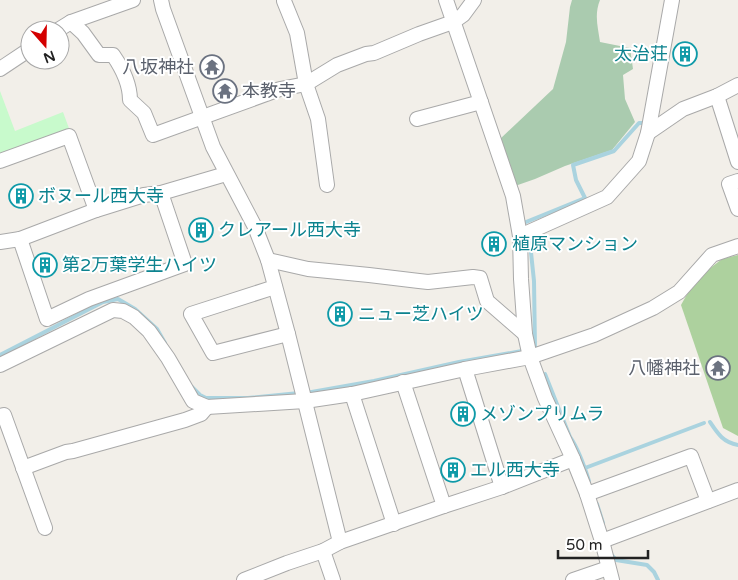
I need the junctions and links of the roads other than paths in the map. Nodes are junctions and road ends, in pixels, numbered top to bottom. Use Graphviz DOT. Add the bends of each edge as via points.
graph roads {
  1 [pos="133,0"];
  2 [pos="161,0"];
  3 [pos="446,0"];
  4 [pos="474,0"];
  5 [pos="672,0"];
  6 [pos="284,1"];
  7 [pos="71,22"];
  8 [pos="453,22"];
  9 [pos="20,56"];
  10 [pos="0,69"];
  11 [pos="306,84"];
  12 [pos="738,85"];
  13 [pos="717,96"];
  14 [pos="481,102"];
  15 [pos="202,118"];
  16 [pos="417,119"];
  17 [pos="648,133"];
  18 [pos="0,162"];
  19 [pos="738,162"];
  20 [pos="226,174"];
  21 [pos="738,181"];
  22 [pos="327,185"];
  23 [pos="161,192"];
  24 [pos="738,209"];
  25 [pos="96,210"];
  26 [pos="520,236"];
  27 [pos="20,239"];
  28 [pos="0,242"];
  29 [pos="738,246"];
  30 [pos="268,260"];
  31 [pos="275,287"];
  32 [pos="288,334"];
  33 [pos="525,334"];
  34 [pos="530,357"];
  35 [pos="0,365"];
  36 [pos="465,369"];
  37 [pos="403,382"];
  38 [pos="352,394"];
  39 [pos="305,401"];
  40 [pos="207,407"];
  41 [pos="0,416"];
  42 [pos="573,459"];
  43 [pos="23,468"];
  44 [pos="502,487"];
  45 [pos="738,490"];
  46 [pos="587,494"];
  47 [pos="708,502"];
  48 [pos="444,506"];
  49 [pos="394,524"];
  50 [pos="44,528"];
  51 [pos="602,541"];
  52 [pos="340,542"];
  53 [pos="323,551"];
  54 [pos="610,574"];
  55 [pos="244,580"];
  56 [pos="333,580"];
  57 [pos="573,580"];
  1 -- 7 [label="street"];
  2 -- 15 [label="street"];
  3 -- 8 [label="street"];
  4 -- 8 [label="street"];
  5 -- 17 [label="street"];
  6 -- 11 [label="street" via="297,33"];
  7 -- 15 [label="street" via="99,55 113,55 123,69 130,100 144,112 154,135"];
  8 -- 11 [label="street" via="337,64"];
  8 -- 14 [label="street"];
  9 -- 10 [label="street"];
  11 -- 15 [label="street" via="280,89"];
  11 -- 22 [label="street" via="318,119"];
  12 -- 13 [label="street"];
  13 -- 17 [label="street" via="683,109"];
  13 -- 19 [label="street"];
  14 -- 16 [label="street"];
  14 -- 26 [label="street" via="513,196"];
  15 -- 20 [label="street"];
  17 -- 26 [label="street" via="638,161 607,197"];
  18 -- 25 [label="street" via="69,136"];
  20 -- 23 [label="street"];
  20 -- 30 [label="street" via="255,227"];
  21 -- 24 [label="street" via="729,184"];
  23 -- 25 [label="street"];
  23 -- 27 [label="street" via="185,264 89,299 47,319"];
  25 -- 27 [label="street"];
  26 -- 33 [label="street"];
  27 -- 28 [label="street"];
  29 -- 34 [label="street" via="712,255 679,292 653,308 594,335"];
  30 -- 31 [label="street"];
  30 -- 33 [label="street" via="308,269 419,282 480,278 487,301"];
  31 -- 32 [label="street"];
  31 -- 32 [label="street" via="191,314 213,353"];
  32 -- 39 [label="street"];
  33 -- 34 [label="street"];
  34 -- 36 [label="street"];
  34 -- 42 [label="street"];
  35 -- 40 [label="street" via="113,310 123,311 149,330 193,400"];
  36 -- 37 [label="street"];
  36 -- 44 [label="street"];
  37 -- 38 [label="street"];
  37 -- 48 [label="street"];
  38 -- 39 [label="street"];
  38 -- 49 [label="street"];
  39 -- 40 [label="street"];
  39 -- 52 [label="street"];
  40 -- 43 [label="street" via="201,414 185,420 66,452"];
  41 -- 43 [label="street" via="4,415"];
  42 -- 44 [label="street"];
  42 -- 46 [label="street"];
  43 -- 50 [label="street"];
  44 -- 48 [label="street"];
  45 -- 47 [label="street"];
  46 -- 47 [label="street" via="691,456"];
  46 -- 51 [label="street"];
  47 -- 51 [label="street"];
  48 -- 49 [label="street"];
  49 -- 52 [label="street"];
  51 -- 54 [label="street"];
  52 -- 53 [label="street"];
  53 -- 55 [label="street"];
  53 -- 56 [label="street"];
  54 -- 57 [label="street"];
}
